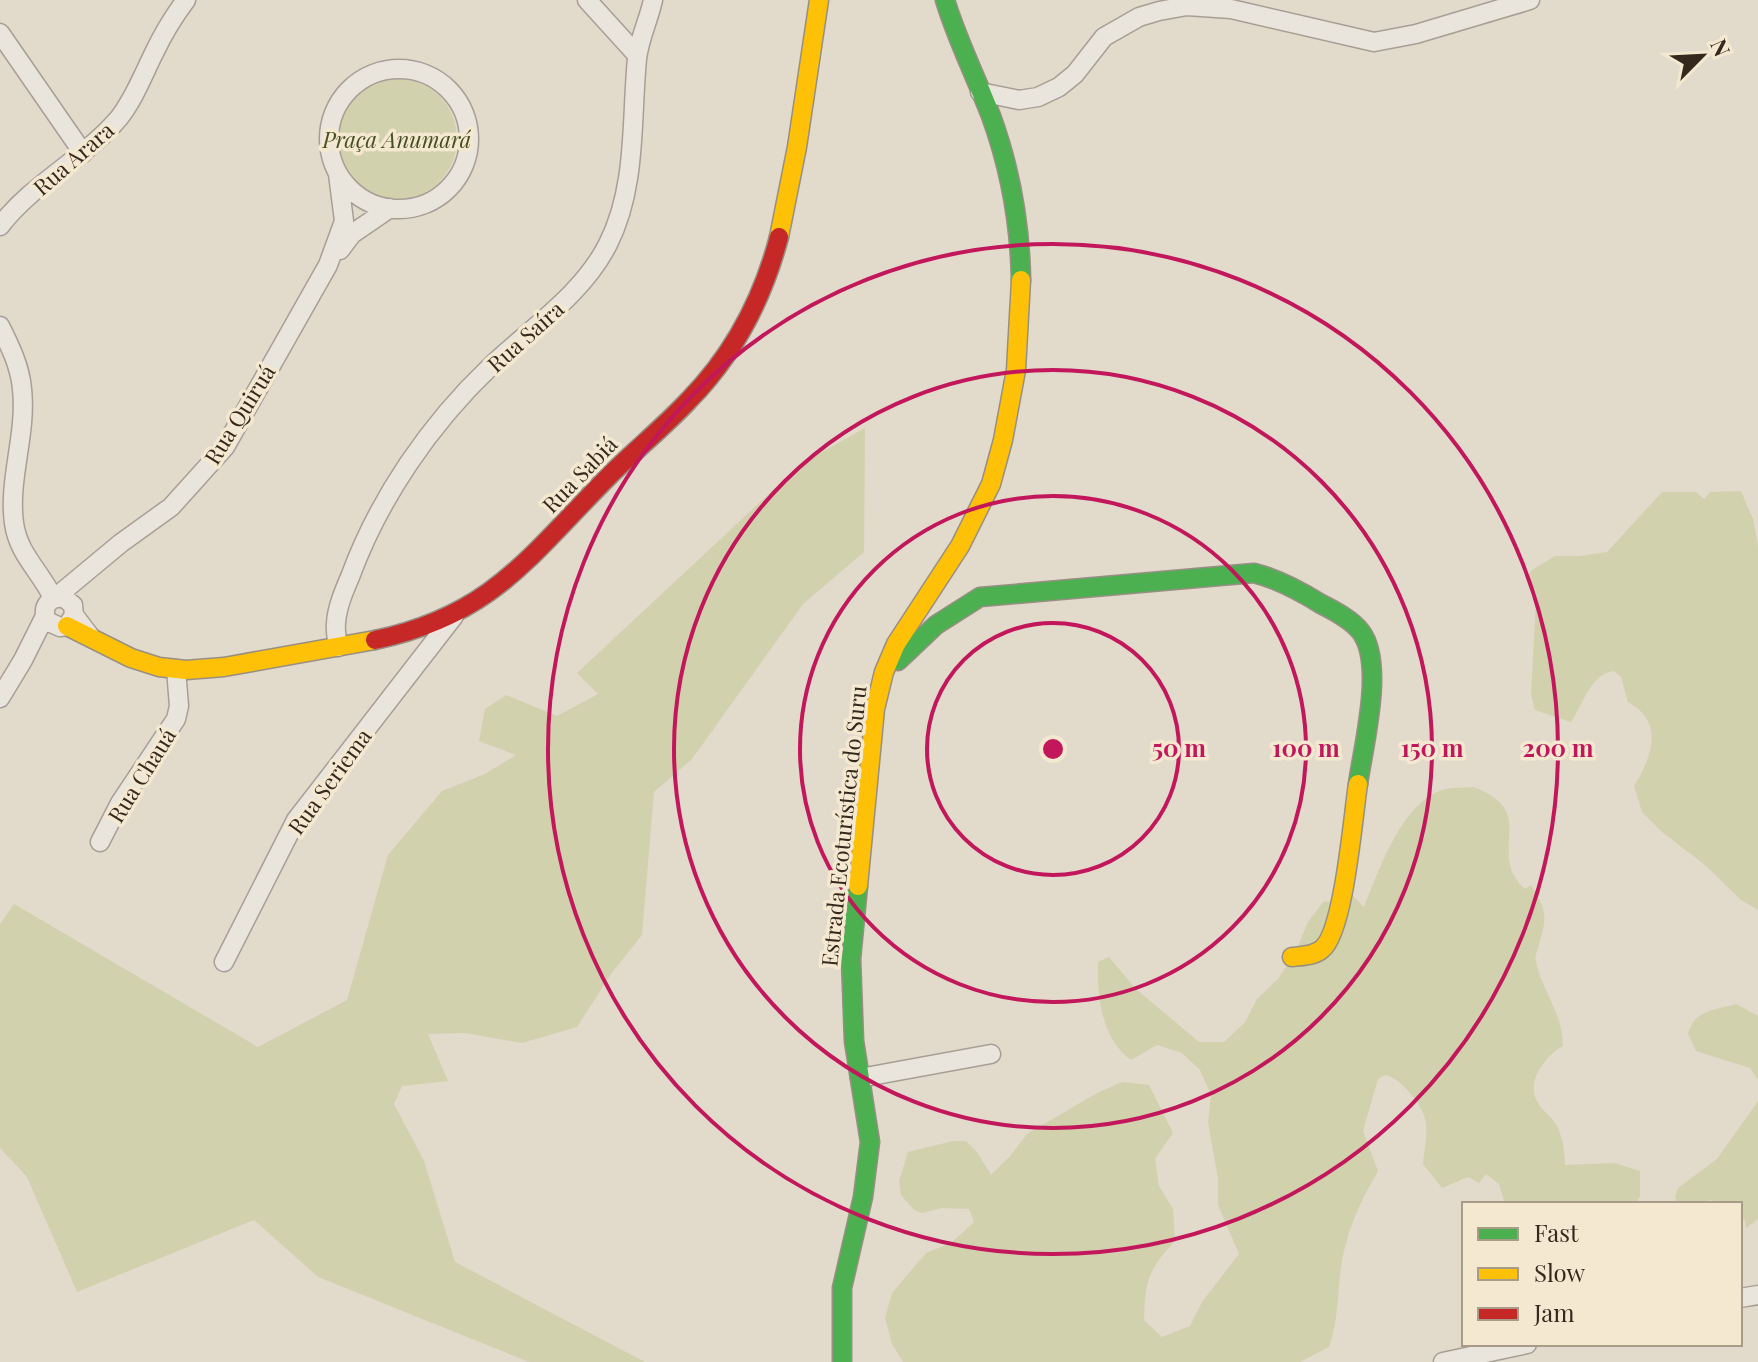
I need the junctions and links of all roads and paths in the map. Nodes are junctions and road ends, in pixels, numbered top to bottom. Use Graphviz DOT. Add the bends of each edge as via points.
graph roads {
  1 [pos="186,0"];
  2 [pos="587,0"];
  3 [pos="653,0"];
  4 [pos="819,0"];
  5 [pos="945,0"];
  6 [pos="1530,0"];
  7 [pos="0,33"];
  8 [pos="637,55"];
  9 [pos="980,92"];
  10 [pos="83,153"];
  11 [pos="338,174"];
  12 [pos="390,208"];
  13 [pos="0,226"];
  14 [pos="328,265"];
  15 [pos="0,326"];
  16 [pos="59,611"];
  17 [pos="456,614"];
  18 [pos="338,647"];
  19 [pos="176,669"];
  20 [pos="204,670"];
  21 [pos="882,678"];
  22 [pos="0,698"];
  23 [pos="179,706"];
  24 [pos="100,842"];
  25 [pos="1292,957"];
  26 [pos="224,962"];
  27 [pos="991,1054"];
  28 [pos="860,1078"];
  29 [pos="1518,1346"];
  30 [pos="842,1362"];
  31 [pos="1443,1362"];
  1 -- 10 [label="street, Rua Arara" via="128,106"];
  2 -- 8 [label="street"];
  3 -- 8 [label="street, Rua Saíra"];
  4 -- 17 [label="street, Rua Sabiá" via="788,197 762,288 742,328 687,403 528,561"];
  5 -- 9 [label="street, Estrada Ecoturística do Suru"];
  6 -- 9 [label="street" via="1374,42 1231,9 1187,6 1139,17 1104,37 1075,74 1038,97 1019,100"];
  7 -- 10 [label="street"];
  8 -- 18 [label="street, Rua Saíra" via="630,164 609,243 565,300 465,393 403,473 349,578 335,625"];
  9 -- 21 [label="street, Estrada Ecoturística do Suru" via="992,119 1020,230 1018,362 1002,448 987,493 950,563 893,648"];
  10 -- 13 [label="street, Rua Arara"];
  11 -- 12 [label="street" via="362,199"];
  11 -- 12 [label="street" via="330,151 330,126 354,85 375,73 399,69 444,84 460,103 469,126 462,173 426,205"];
  11 -- 14 [label="street" via="344,221"];
  12 -- 14 [label="street" via="352,234"];
  14 -- 16 [label="street, Rua Quiruá" via="225,447 171,507 87,572"];
  15 -- 16 [label="street" via="22,388 13,505 18,540"];
  16 -- 19 [label="street, Rua Sabiá" via="95,643"];
  16 -- 22 [label="street, Rua Quiruá"];
  17 -- 18 [label="street, Rua Sabiá" via="418,630"];
  17 -- 26 [label="street, Rua Seriema" via="296,820"];
  18 -- 20 [label="street, Rua Sabiá"];
  19 -- 20 [label="street, Rua Sabiá"];
  19 -- 23 [label="street, Rua Chauá"];
  20 -- 23 [label="street, Rua Chauá"];
  21 -- 25 [label="street" via="959,607 999,594 1254,573 1343,617 1363,635 1373,667 1349,853 1325,950 1308,958"];
  21 -- 28 [label="street, Estrada Ecoturística do Suru" via="851,959"];
  23 -- 24 [label="street, Rua Chauá"];
  27 -- 28 [label="street"];
  28 -- 30 [label="street, Estrada Ecoturística do Suru" via="870,1142 842,1288"];
  29 -- 31 [label="street"];
}
